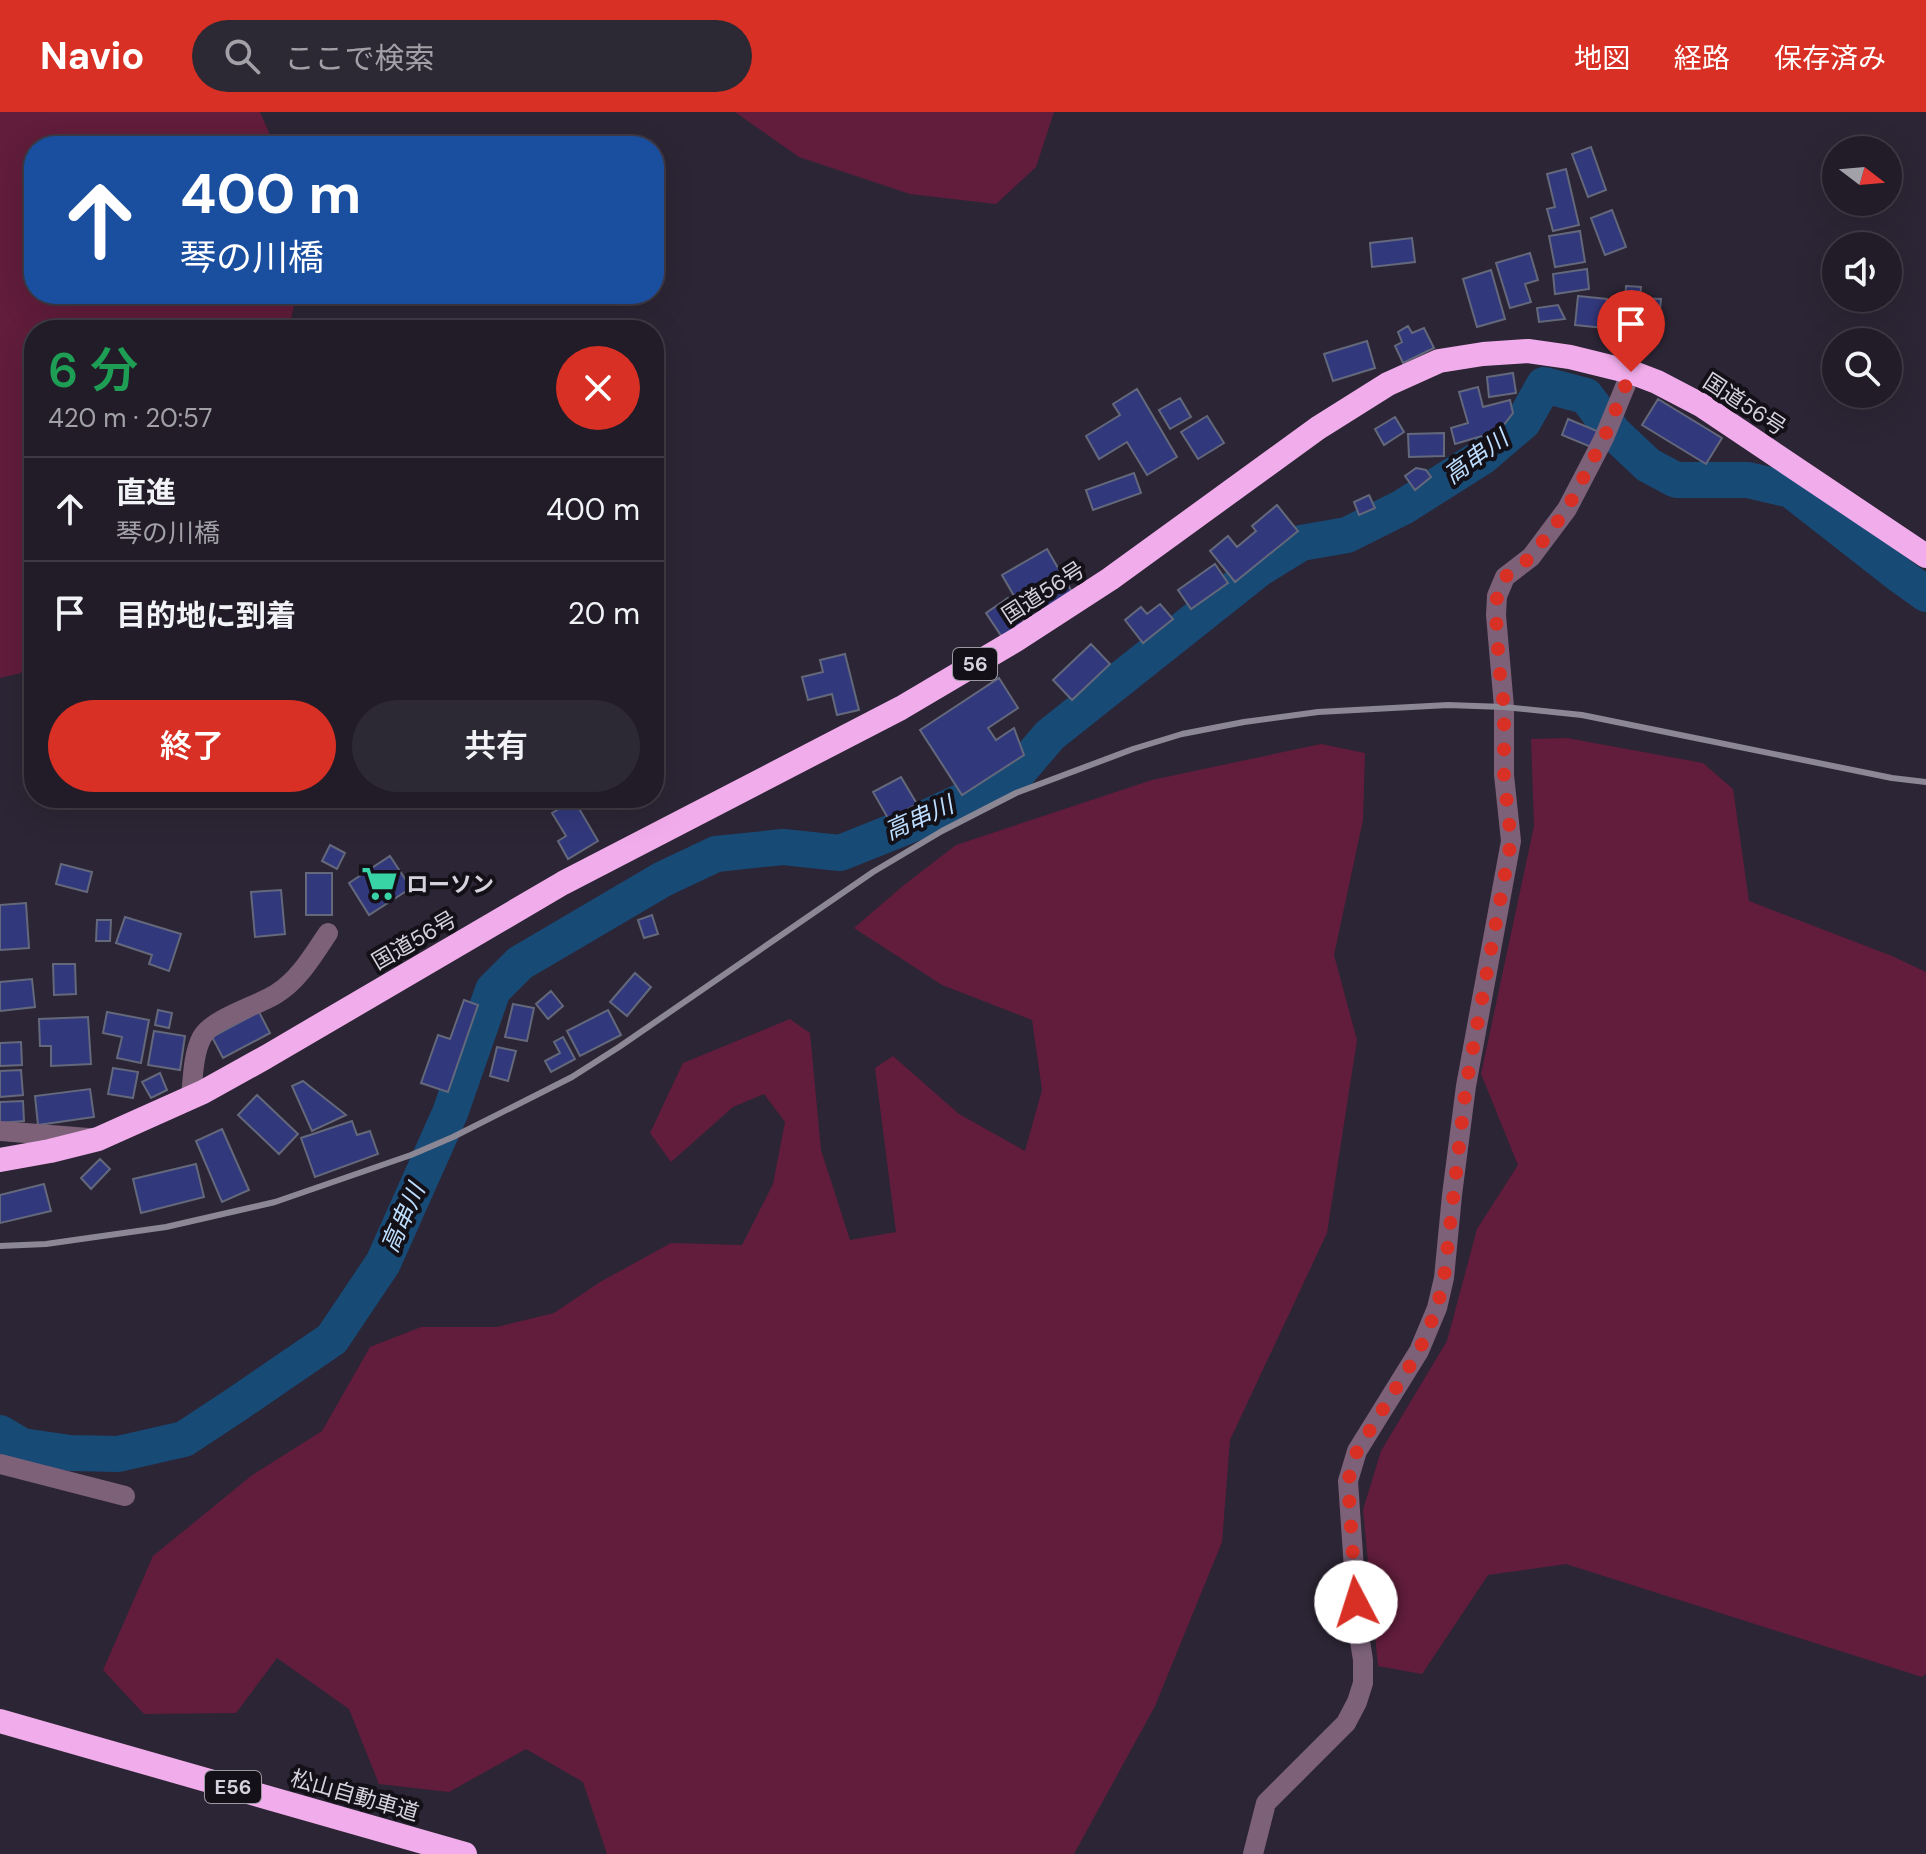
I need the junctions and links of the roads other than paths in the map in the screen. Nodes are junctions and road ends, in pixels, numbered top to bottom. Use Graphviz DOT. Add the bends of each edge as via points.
graph roads {
  1 [pos="1631,372"];
  2 [pos="1926,556"];
  3 [pos="328,933"];
  4 [pos="191,1097"];
  5 [pos="0,1131"];
  6 [pos="98,1139"];
  7 [pos="0,1160"];
  8 [pos="0,1464"];
  9 [pos="125,1496"];
  10 [pos="0,1721"];
  11 [pos="465,1854"];
  12 [pos="1253,1854"];
  1 -- 2 [label="highway, 国道56号 / 56" via="1701,405"];
  1 -- 4 [label="highway, 国道56号 / 56" via="1528,351 1439,361 1388,384 1016,640 901,708 563,883"];
  1 -- 12 [label="street" via="1567,509 1531,557 1505,577 1497,596 1511,841 1466,1086 1444,1278 1419,1351 1357,1451 1348,1481 1363,1660 1357,1702 1346,1723 1266,1803"];
  3 -- 4 [label="street" via="307,965 279,992 204,1034"];
  4 -- 6 [label="highway, 国道56号 / 56"];
  5 -- 6 [label="street"];
  6 -- 7 [label="highway, 国道56号 / 56"];
  8 -- 9 [label="street"];
  10 -- 11 [label="highway, 松山自動車道 / E56"];
}
